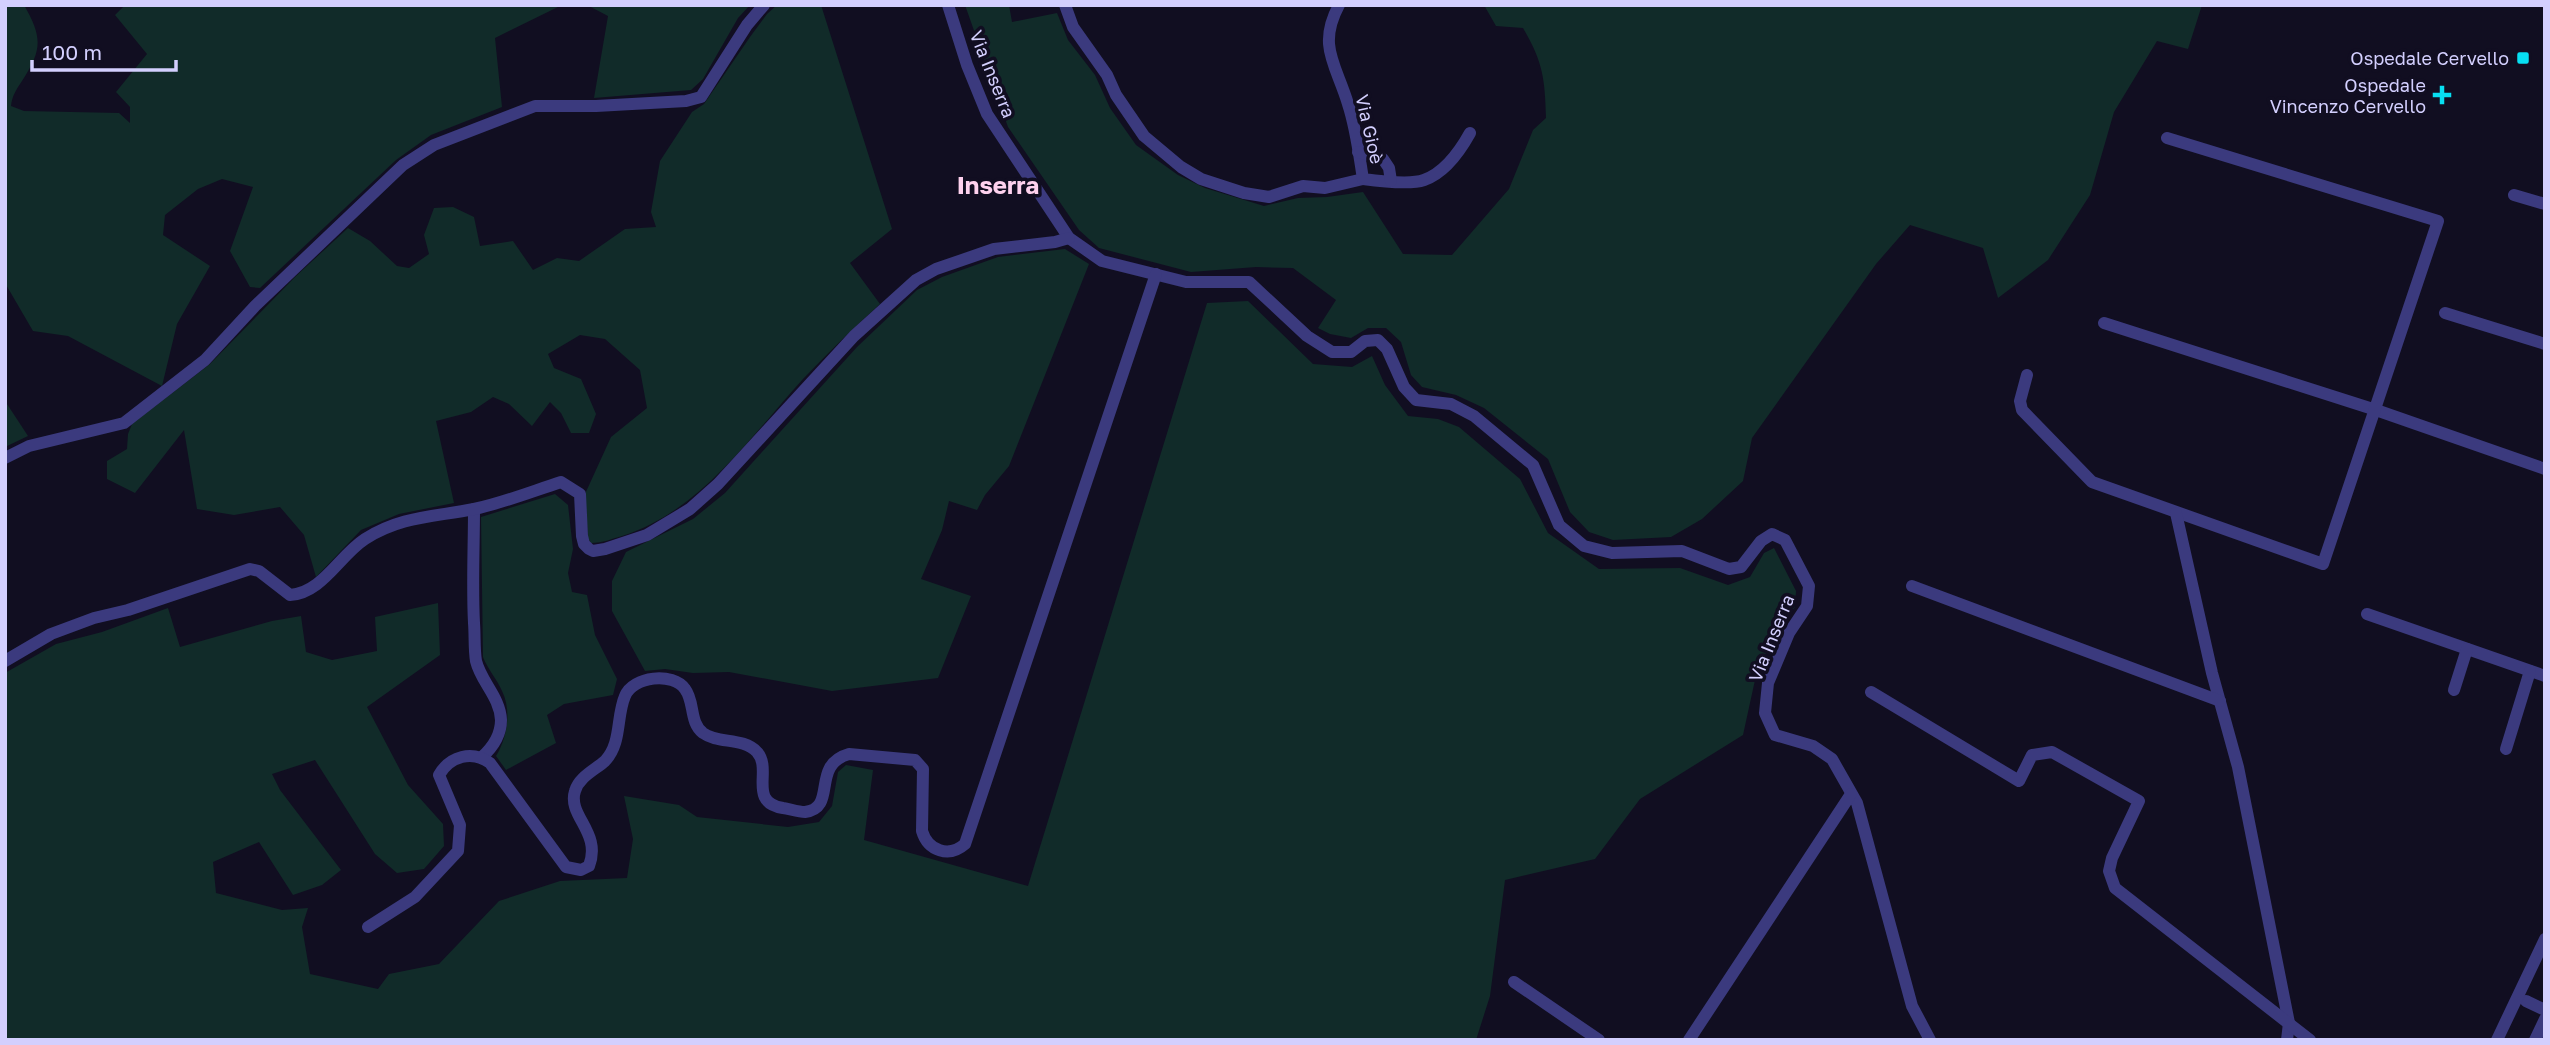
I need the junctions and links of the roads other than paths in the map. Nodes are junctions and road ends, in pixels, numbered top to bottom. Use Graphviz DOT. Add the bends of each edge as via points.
graph roads {
  1 [pos="764,5"];
  2 [pos="948,5"];
  3 [pos="1065,5"];
  4 [pos="1339,5"];
  5 [pos="1470,134"];
  6 [pos="2167,138"];
  7 [pos="1358,152"];
  8 [pos="1363,179"];
  9 [pos="1391,181"];
  10 [pos="2514,195"];
  11 [pos="2545,204"];
  12 [pos="1069,238"];
  13 [pos="1156,274"];
  14 [pos="2445,313"];
  15 [pos="2104,323"];
  16 [pos="2545,344"];
  17 [pos="2027,375"];
  18 [pos="2376,410"];
  19 [pos="5,458"];
  20 [pos="2545,469"];
  21 [pos="474,509"];
  22 [pos="2176,513"];
  23 [pos="1912,586"];
  24 [pos="2367,614"];
  25 [pos="2468,649"];
  26 [pos="5,661"];
  27 [pos="2530,671"];
  28 [pos="2545,676"];
  29 [pos="2454,690"];
  30 [pos="1871,692"];
  31 [pos="2220,701"];
  32 [pos="2506,749"];
  33 [pos="482,757"];
  34 [pos="1851,794"];
  35 [pos="369,927"];
  36 [pos="2545,939"];
  37 [pos="1514,982"];
  38 [pos="2526,1000"];
  39 [pos="2545,1010"];
  40 [pos="2545,1019"];
  41 [pos="2289,1023"];
  42 [pos="1599,1040"];
  43 [pos="1689,1040"];
  44 [pos="1930,1040"];
  45 [pos="2287,1040"];
  46 [pos="2310,1040"];
  47 [pos="2497,1040"];
  48 [pos="2535,1040"];
  1 -- 19 [label="street" via="701,97 660,103 535,106 434,145 403,165 205,360 124,423 29,446"];
  2 -- 12 [label="street, Via Inserra" via="986,114"];
  3 -- 8 [label="street" via="1073,27 1144,136 1201,179 1269,197 1303,186 1325,188"];
  4 -- 7 [label="street, Via Gioè" via="1328,32 1329,51 1349,106"];
  5 -- 9 [label="street, Via Gioè" via="1460,151 1423,181"];
  6 -- 18 [label="street" via="2438,221"];
  7 -- 8 [label="street, Via Gioè"];
  7 -- 9 [label="street" via="1383,159"];
  8 -- 9 [label="street, Via Gioè"];
  10 -- 11 [label="street"];
  12 -- 13 [label="street, Via Inserra" via="1102,261"];
  12 -- 21 [label="street" via="994,249 916,280 853,336 718,484 690,509 647,535 606,549 589,549 582,536 579,494 561,482"];
  13 -- 33 [label="street" via="965,844 958,850 939,850 925,839 923,769 915,761 849,754 839,757 832,762 815,808 804,812 778,808 763,793 759,754 745,744 708,737 699,730 684,687 676,681 648,680 628,690 614,747 574,791 575,807 593,848 589,866 581,870 566,867"];
  13 -- 34 [label="street, Via Inserra" via="1186,282 1249,282 1307,336 1332,352 1351,352 1365,341 1378,340 1416,400 1451,404 1474,416 1533,466 1559,525 1584,546 1612,553 1682,551 1729,569 1741,566 1772,534 1785,540 1809,586 1807,606 1788,633 1768,683 1765,713 1774,735 1813,746 1832,759"];
  14 -- 16 [label="street"];
  15 -- 18 [label="street"];
  17 -- 22 [label="street" via="2022,410 2092,482"];
  18 -- 20 [label="street"];
  18 -- 22 [label="street" via="2323,564"];
  21 -- 26 [label="street" via="421,516 364,539 309,592 289,596 250,569 62,630"];
  21 -- 33 [label="street" via="476,660 498,703 501,722 493,747"];
  22 -- 31 [label="street"];
  23 -- 31 [label="street"];
  24 -- 25 [label="street"];
  25 -- 27 [label="street"];
  25 -- 29 [label="street"];
  27 -- 28 [label="street"];
  27 -- 32 [label="street"];
  30 -- 41 [label="street" via="2019,781 2032,755 2052,752 2139,801 2112,858 2109,871 2115,888"];
  31 -- 41 [label="street" via="2238,767"];
  33 -- 35 [label="street" via="461,757 439,775 460,825 458,851 415,897"];
  34 -- 43 [label="street"];
  34 -- 44 [label="street, Via Inserra" via="1912,1006"];
  36 -- 47 [label="street"];
  37 -- 42 [label="street"];
  38 -- 39 [label="street"];
  40 -- 48 [label="street"];
  41 -- 45 [label="street"];
  41 -- 46 [label="street"];
}
